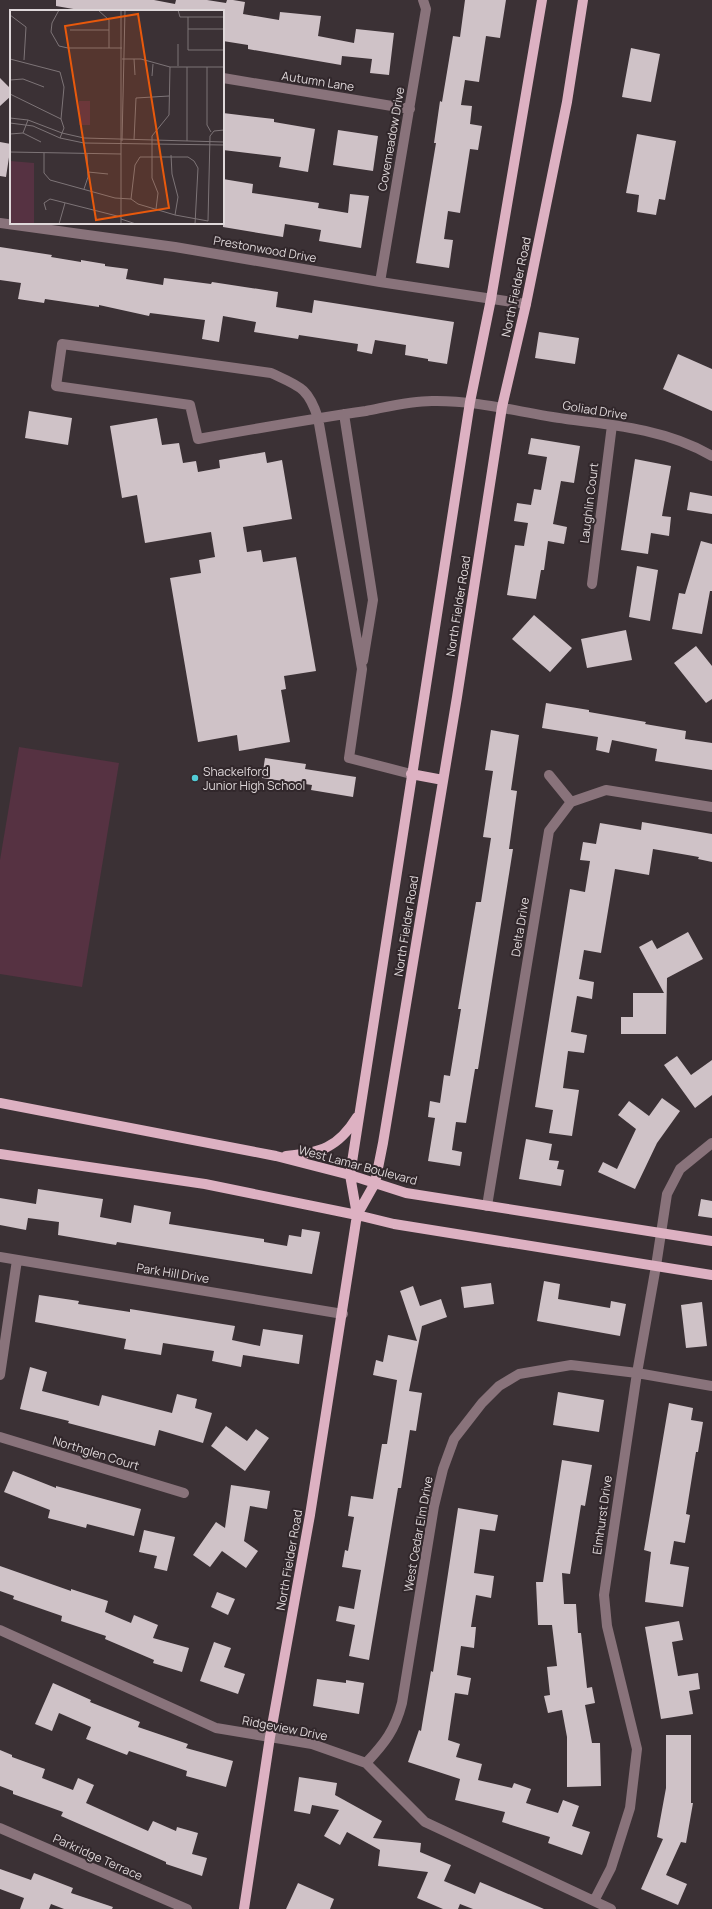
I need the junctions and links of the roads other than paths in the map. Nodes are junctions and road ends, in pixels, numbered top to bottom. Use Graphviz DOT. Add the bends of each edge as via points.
graph roads {
  1 [pos="423,0"];
  2 [pos="542,0"];
  3 [pos="583,0"];
  4 [pos="224,78"];
  5 [pos="410,109"];
  6 [pos="0,222"];
  7 [pos="10,223"];
  8 [pos="15,224"];
  9 [pos="380,282"];
  10 [pos="491,299"];
  11 [pos="526,304"];
  12 [pos="470,402"];
  13 [pos="502,407"];
  14 [pos="344,414"];
  15 [pos="318,418"];
  16 [pos="612,424"];
  17 [pos="712,456"];
  18 [pos="592,584"];
  19 [pos="362,669"];
  20 [pos="411,774"];
  21 [pos="549,775"];
  22 [pos="443,780"];
  23 [pos="571,802"];
  24 [pos="712,807"];
  25 [pos="0,1103"];
  26 [pos="359,1114"];
  27 [pos="712,1143"];
  28 [pos="0,1154"];
  29 [pos="276,1156"];
  30 [pos="350,1175"];
  31 [pos="375,1183"];
  32 [pos="487,1206"];
  33 [pos="357,1215"];
  34 [pos="662,1233"];
  35 [pos="712,1241"];
  36 [pos="0,1257"];
  37 [pos="17,1260"];
  38 [pos="656,1266"];
  39 [pos="712,1275"];
  40 [pos="343,1314"];
  41 [pos="637,1373"];
  42 [pos="0,1375"];
  43 [pos="712,1386"];
  44 [pos="0,1438"];
  45 [pos="184,1493"];
  46 [pos="0,1630"];
  47 [pos="270,1737"];
  48 [pos="366,1763"];
  49 [pos="0,1828"];
  50 [pos="594,1901"];
  51 [pos="186,1909"];
  52 [pos="244,1909"];
  53 [pos="611,1909"];
  1 -- 5 [label="street, Covemeadow Drive" via="426,10"];
  2 -- 10 [label="main road, North Fielder Road"];
  3 -- 11 [label="main road, North Fielder Road" via="567,102"];
  4 -- 5 [label="street, Autumn Lane"];
  5 -- 9 [label="street, Covemeadow Drive"];
  6 -- 7 [label="street, Prestonwood Drive"];
  8 -- 9 [label="street, Prestonwood Drive" via="175,246"];
  9 -- 10 [label="street, Prestonwood Drive"];
  10 -- 11 [label="street, Prestonwood Drive"];
  10 -- 12 [label="main road, North Fielder Road"];
  11 -- 13 [label="main road, North Fielder Road"];
  12 -- 13 [label="street, Goliad Drive"];
  12 -- 14 [label="street, Goliad Drive" via="430,401"];
  12 -- 20 [label="main road, North Fielder Road"];
  13 -- 16 [label="street, Goliad Drive"];
  13 -- 22 [label="main road, North Fielder Road"];
  14 -- 15 [label="street, Goliad Drive"];
  14 -- 19 [label="street" via="373,600"];
  15 -- 15 [label="street, Goliad Drive" via="312,401 300,387 271,373 62,344 56,386 190,405 198,439"];
  15 -- 19 [label="street"];
  16 -- 17 [label="street, Goliad Drive" via="674,438"];
  16 -- 18 [label="street, Laughlin Court"];
  19 -- 20 [label="street" via="349,758"];
  20 -- 22 [label="main road"];
  20 -- 26 [label="main road, North Fielder Road"];
  21 -- 23 [label="street"];
  22 -- 31 [label="main road, North Fielder Road"];
  23 -- 24 [label="street" via="606,790"];
  23 -- 32 [label="street, Delta Drive" via="549,831"];
  25 -- 29 [label="main road, West Lamar Boulevard"];
  26 -- 29 [label="main road" via="349,1130 322,1151"];
  26 -- 30 [label="main road, North Fielder Road"];
  27 -- 34 [label="street, Elmhurst Drive" via="680,1169 667,1194"];
  28 -- 33 [label="main road" via="205,1184"];
  29 -- 30 [label="main road, West Lamar Boulevard"];
  30 -- 31 [label="main road, West Lamar Boulevard"];
  30 -- 33 [label="main road, North Fielder Road"];
  31 -- 32 [label="main road, West Lamar Boulevard" via="406,1192"];
  31 -- 33 [label="main road, North Fielder Road"];
  32 -- 34 [label="main road, West Lamar Boulevard"];
  33 -- 38 [label="main road" via="394,1224"];
  33 -- 40 [label="main road, North Fielder Road"];
  34 -- 35 [label="main road, West Lamar Boulevard"];
  34 -- 38 [label="street, Elmhurst Drive"];
  36 -- 37 [label="street, Park Hill Drive"];
  37 -- 40 [label="street, Park Hill Drive"];
  37 -- 42 [label="street"];
  38 -- 39 [label="main road"];
  38 -- 41 [label="street, Elmhurst Drive"];
  40 -- 47 [label="main road, North Fielder Road"];
  41 -- 43 [label="street, West Cedar Elm Drive"];
  41 -- 48 [label="street, West Cedar Elm Drive" via="571,1365 519,1374 499,1386 482,1403 454,1439 434,1506 402,1703 396,1723 385,1742"];
  41 -- 50 [label="street, Elmhurst Drive" via="604,1595 607,1626 636,1749 630,1808 611,1868"];
  44 -- 45 [label="street, Northglen Court"];
  46 -- 47 [label="street, Ridgeview Drive" via="216,1728"];
  47 -- 48 [label="street, Ridgeview Drive" via="312,1744"];
  47 -- 52 [label="main road, North Fielder Road"];
  48 -- 50 [label="street, Ridgeview Drive" via="424,1822"];
  49 -- 51 [label="street, Parkridge Terrace"];
  50 -- 53 [label="street, Ridgeview Drive"];
}
